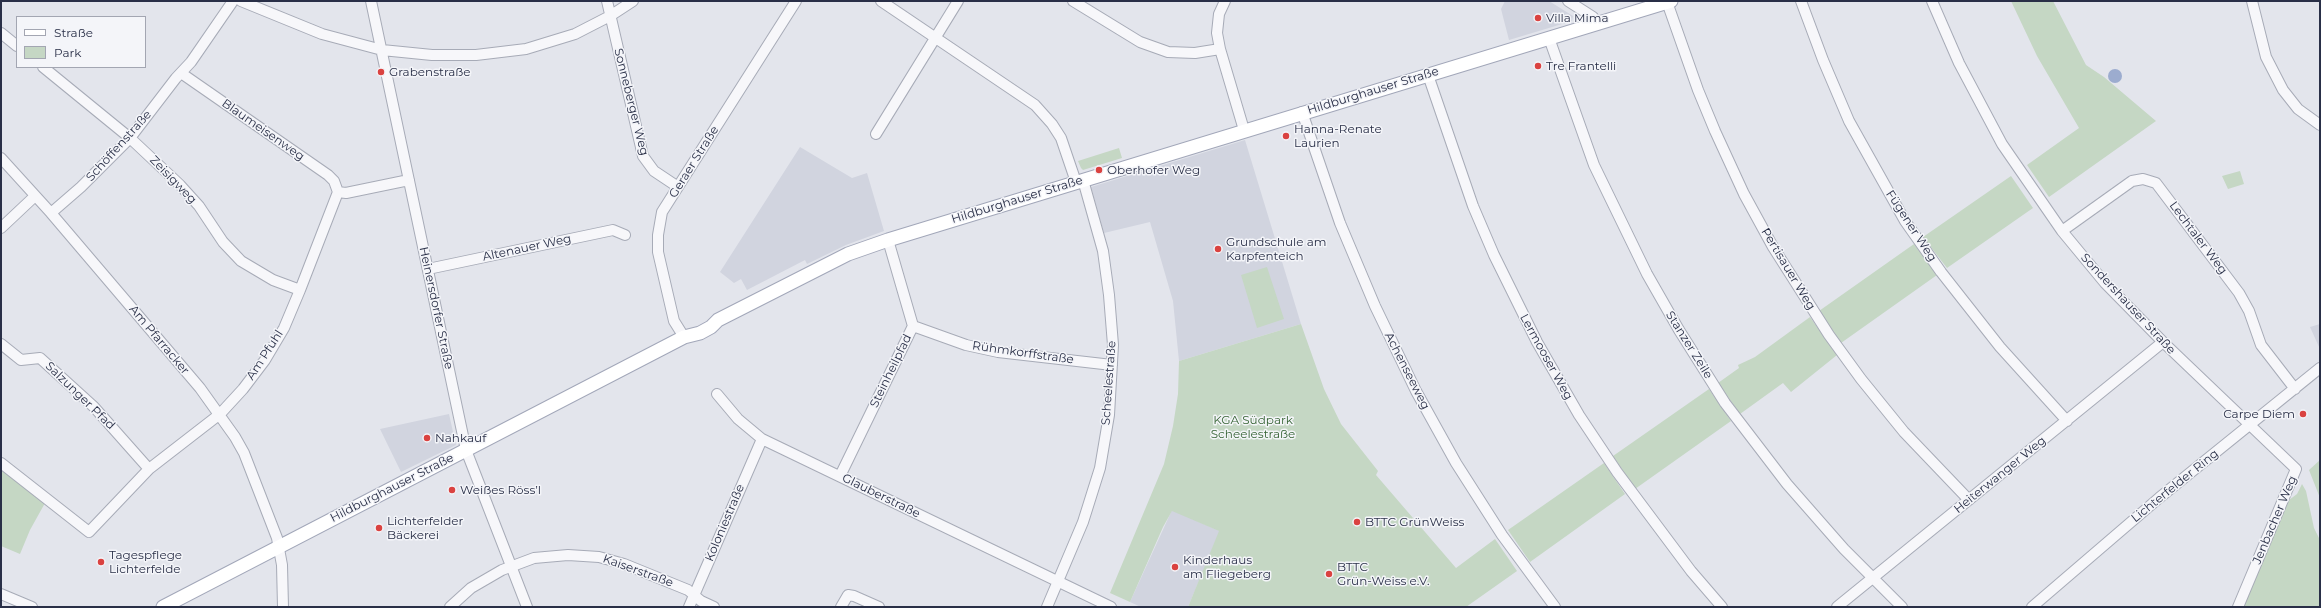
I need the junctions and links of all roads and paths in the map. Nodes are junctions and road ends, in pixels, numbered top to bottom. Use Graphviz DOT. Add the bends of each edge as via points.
graph roads {
  1 [pos="233,1"];
  2 [pos="241,1"];
  3 [pos="371,1"];
  4 [pos="607,1"];
  5 [pos="633,1"];
  6 [pos="796,1"];
  7 [pos="881,1"];
  8 [pos="958,1"];
  9 [pos="1073,1"];
  10 [pos="1225,1"];
  11 [pos="1568,1"];
  12 [pos="1801,1"];
  13 [pos="1932,1"];
  14 [pos="2252,1"];
  15 [pos="1669,2"];
  16 [pos="610,16"];
  17 [pos="1595,23"];
  18 [pos="1,33"];
  19 [pos="934,38"];
  20 [pos="1549,38"];
  21 [pos="16,45"];
  22 [pos="1220,49"];
  23 [pos="382,50"];
  24 [pos="44,68"];
  25 [pos="181,73"];
  26 [pos="1428,75"];
  27 [pos="1302,112"];
  28 [pos="2320,125"];
  29 [pos="1244,130"];
  30 [pos="876,134"];
  31 [pos="130,138"];
  32 [pos="1,158"];
  33 [pos="409,180"];
  34 [pos="1079,181"];
  35 [pos="678,188"];
  36 [pos="338,192"];
  37 [pos="35,196"];
  38 [pos="51,213"];
  39 [pos="1,228"];
  40 [pos="2062,231"];
  41 [pos="625,234"];
  42 [pos="888,240"];
  43 [pos="428,269"];
  44 [pos="300,290"];
  45 [pos="913,326"];
  46 [pos="684,337"];
  47 [pos="2163,342"];
  48 [pos="1,344"];
  49 [pos="1112,365"];
  50 [pos="2320,368"];
  51 [pos="2295,389"];
  52 [pos="717,394"];
  53 [pos="220,414"];
  54 [pos="2066,421"];
  55 [pos="2249,426"];
  56 [pos="762,439"];
  57 [pos="466,450"];
  58 [pos="1,463"];
  59 [pos="149,469"];
  60 [pos="840,476"];
  61 [pos="1969,500"];
  62 [pos="278,546"];
  63 [pos="511,566"];
  64 [pos="1872,579"];
  65 [pos="1058,581"];
  66 [pos="1,594"];
  67 [pos="694,595"];
  68 [pos="32,607"];
  69 [pos="163,607"];
  70 [pos="283,607"];
  71 [pos="450,607"];
  72 [pos="527,607"];
  73 [pos="689,607"];
  74 [pos="714,607"];
  75 [pos="841,607"];
  76 [pos="879,607"];
  77 [pos="1047,607"];
  78 [pos="1112,607"];
  79 [pos="1555,607"];
  80 [pos="1722,607"];
  81 [pos="1837,607"];
  82 [pos="1902,607"];
  83 [pos="2032,607"];
  84 [pos="2238,607"];
  1 -- 25 [label="street, Schöffenstraße"];
  2 -- 23 [label="street" via="322,34"];
  3 -- 23 [label="street, Heinersdorfer Straße"];
  4 -- 16 [label="street, Sonneberger Weg"];
  5 -- 16 [label="street"];
  6 -- 35 [label="street, Geraer Straße"];
  7 -- 19 [label="street"];
  8 -- 19 [label="street"];
  9 -- 22 [label="street" via="1140,42 1168,52 1195,53"];
  10 -- 22 [label="street" via="1217,25"];
  11 -- 17 [label="street" via="1593,17"];
  12 -- 54 [label="street, Fügener Weg" via="1849,121 1905,221 1941,272 2000,346"];
  13 -- 40 [label="street, Sondershauser Straße" via="1959,64 1996,133"];
  14 -- 28 [label="street" via="2266,57 2283,90 2298,109"];
  15 -- 17 [label="main road, Hildburghauser Straße"];
  15 -- 61 [label="street, Pertisauer Weg" via="1698,90 1715,131 1747,200 1773,247 1861,379 1904,432"];
  16 -- 23 [label="street" via="575,34 526,49 476,55 432,55"];
  16 -- 35 [label="street, Sonneberger Weg" via="643,156 654,171"];
  17 -- 20 [label="main road, Hildburghauser Straße"];
  18 -- 21 [label="street"];
  19 -- 30 [label="street"];
  19 -- 34 [label="street" via="1043,113 1060,138"];
  20 -- 26 [label="main road, Hildburghauser Straße"];
  20 -- 64 [label="street, Stanzer Zeile" via="1594,165 1647,274 1678,330 1763,454 1813,516"];
  22 -- 29 [label="street"];
  23 -- 33 [label="street, Heinersdorfer Straße"];
  24 -- 31 [label="street, Zeisigweg"];
  25 -- 31 [label="street, Schöffenstraße"];
  25 -- 36 [label="street, Blaumeisenweg" via="328,175 334,181"];
  26 -- 27 [label="main road, Hildburghauser Straße"];
  26 -- 80 [label="street, Lermooser Weg" via="1473,206 1537,342 1579,415 1617,472 1691,571"];
  27 -- 29 [label="main road, Hildburghauser Straße"];
  27 -- 79 [label="street, Achenseeweg" via="1340,223 1402,364 1456,463 1518,559"];
  29 -- 34 [label="main road, Hildburghauser Straße"];
  31 -- 38 [label="street, Schöffenstraße"];
  31 -- 44 [label="street, Zeisigweg" via="199,206 223,242 241,261 273,280"];
  32 -- 37 [label="street, Am Pfarracker"];
  33 -- 36 [label="street" via="346,193"];
  33 -- 43 [label="street, Heinersdorfer Straße"];
  34 -- 42 [label="main road, Hildburghauser Straße"];
  34 -- 49 [label="street, Scheelestraße" via="1104,258 1109,295"];
  35 -- 46 [label="street, Geraer Straße" via="662,212 658,252 674,321"];
  36 -- 44 [label="street, Am Pfuhl"];
  37 -- 38 [label="street, Am Pfarracker"];
  37 -- 39 [label="street"];
  38 -- 53 [label="street, Am Pfarracker"];
  40 -- 47 [label="street, Sondershauser Straße" via="2104,282"];
  40 -- 51 [label="street, Lechtaler Weg" via="2132,181 2147,179 2156,183 2239,294 2249,311 2261,345"];
  41 -- 43 [label="street, Altenauer Weg" via="613,230"];
  42 -- 45 [label="street, Steinheilpfad"];
  42 -- 46 [label="main road, Hildburghauser Straße" via="848,254 718,320 700,333"];
  43 -- 57 [label="street, Heinersdorfer Straße"];
  44 -- 53 [label="street, Am Pfuhl" via="284,328 265,360"];
  45 -- 49 [label="street, Rühmkorffstraße" via="966,346"];
  45 -- 60 [label="street, Steinheilpfad"];
  46 -- 57 [label="main road, Hildburghauser Straße"];
  47 -- 54 [label="street, Heiterwanger Weg"];
  47 -- 55 [label="street, Sondershauser Straße"];
  48 -- 59 [label="street, Salzunger Pfad" via="21,360 40,358 94,406"];
  49 -- 65 [label="street, Scheelestraße" via="1109,415 1100,468 1083,522"];
  50 -- 51 [label="street, Lichterfelder Ring"];
  51 -- 55 [label="street, Lichterfelder Ring"];
  52 -- 56 [label="street, Glauberstraße" via="738,419"];
  53 -- 59 [label="street, Am Pfuhl"];
  53 -- 62 [label="street, Am Pfarracker" via="244,453"];
  54 -- 61 [label="street, Heiterwanger Weg"];
  55 -- 83 [label="street, Lichterfelder Ring" via="2159,498"];
  55 -- 84 [label="street, Jenbacher Weg" via="2296,469"];
  56 -- 60 [label="street, Glauberstraße"];
  56 -- 67 [label="street, Koloniestraße"];
  57 -- 62 [label="main road, Hildburghauser Straße"];
  57 -- 63 [label="street, Heinersdorfer Straße"];
  58 -- 59 [label="street, Am Pfuhl" via="89,532"];
  60 -- 65 [label="street, Glauberstraße"];
  61 -- 64 [label="street, Heiterwanger Weg"];
  62 -- 69 [label="main road, Hildburghauser Straße"];
  62 -- 70 [label="street, Am Pfarracker" via="282,565"];
  63 -- 67 [label="street, Kaiserstraße" via="534,558 551,556 599,557 642,571"];
  63 -- 71 [label="street, Kaiserstraße" via="494,573 471,588"];
  63 -- 72 [label="street, Heinersdorfer Straße"];
  64 -- 81 [label="street, Heiterwanger Weg"];
  64 -- 82 [label="street, Stanzer Zeile"];
  65 -- 77 [label="street, Scheelestraße"];
  65 -- 78 [label="street"];
  66 -- 68 [label="street"];
  67 -- 73 [label="street, Koloniestraße"];
  67 -- 74 [label="street, Kaiserstraße"];
  75 -- 76 [label="street" via="848,595"];
}
